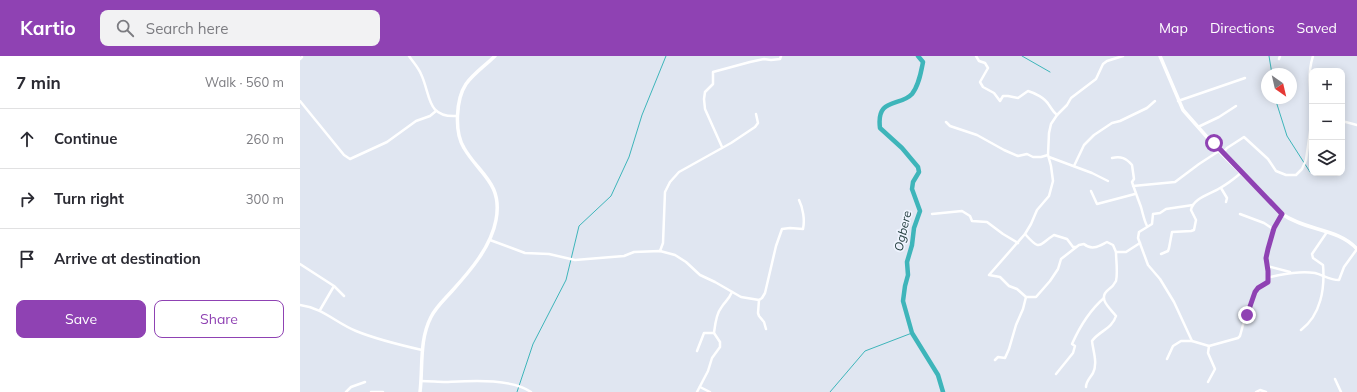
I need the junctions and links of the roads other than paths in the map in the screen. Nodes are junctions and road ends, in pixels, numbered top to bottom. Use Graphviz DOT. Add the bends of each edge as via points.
graph roads {
  1 [pos="409,56"];
  2 [pos="495,56"];
  3 [pos="781,56"];
  4 [pos="976,56"];
  5 [pos="1123,56"];
  6 [pos="1160,56"];
  7 [pos="1313,56"];
  8 [pos="1310,68"];
  9 [pos="1245,78"];
  10 [pos="300,101"];
  11 [pos="1156,101"];
  12 [pos="1178,101"];
  13 [pos="1236,106"];
  14 [pos="436,111"];
  15 [pos="756,114"];
  16 [pos="1057,115"];
  17 [pos="457,116"];
  18 [pos="946,122"];
  19 [pos="1345,122"];
  20 [pos="1357,125"];
  21 [pos="1198,127"];
  22 [pos="1309,139"];
  23 [pos="722,147"];
  24 [pos="1221,152"];
  25 [pos="1048,156"];
  26 [pos="1112,158"];
  27 [pos="1074,166"];
  28 [pos="1242,173"];
  29 [pos="1108,180"];
  30 [pos="1134,186"];
  31 [pos="1221,188"];
  32 [pos="1091,191"];
  33 [pos="1136,194"];
  34 [pos="799,200"];
  35 [pos="1226,202"];
  36 [pos="1193,205"];
  37 [pos="932,214"];
  38 [pos="1240,214"];
  39 [pos="1282,214"];
  40 [pos="1147,226"];
  41 [pos="1273,229"];
  42 [pos="1327,232"];
  43 [pos="1025,234"];
  44 [pos="490,240"];
  45 [pos="1018,243"];
  46 [pos="1140,243"];
  47 [pos="1076,248"];
  48 [pos="1357,249"];
  49 [pos="660,251"];
  50 [pos="1116,252"];
  51 [pos="1161,254"];
  52 [pos="300,264"];
  53 [pos="1267,266"];
  54 [pos="1291,272"];
  55 [pos="1268,276"];
  56 [pos="1323,276"];
  57 [pos="334,286"];
  58 [pos="732,292"];
  59 [pos="344,296"];
  60 [pos="1026,297"];
  61 [pos="1104,298"];
  62 [pos="759,300"];
  63 [pos="300,305"];
  64 [pos="320,310"];
  65 [pos="766,329"];
  66 [pos="1301,330"];
  67 [pos="714,333"];
  68 [pos="1192,341"];
  69 [pos="1209,346"];
  70 [pos="422,350"];
  71 [pos="697,351"];
  72 [pos="1167,359"];
  73 [pos="996,360"];
  74 [pos="1056,374"];
  75 [pos="1335,379"];
  76 [pos="421,381"];
  77 [pos="365,382"];
  78 [pos="1208,382"];
  79 [pos="700,387"];
  80 [pos="1086,387"];
  81 [pos="346,392"];
  82 [pos="371,392"];
  83 [pos="383,392"];
  84 [pos="420,392"];
  85 [pos="531,392"];
  86 [pos="697,392"];
  87 [pos="710,392"];
  88 [pos="1256,392"];
  89 [pos="1266,392"];
  90 [pos="1341,392"];
  1 -- 14 [label="street" via="422,74 430,103"];
  2 -- 17 [label="street" via="467,82 460,94"];
  3 -- 23 [label="street" via="780,59 764,59 713,72 713,84 705,92 704,99"];
  4 -- 16 [label="street" via="988,68 980,82 1000,101 1003,96 1018,98 1028,92 1035,93 1049,103"];
  5 -- 16 [label="street" via="1103,64 1096,79 1071,98"];
  6 -- 12 [label="street"];
  7 -- 8 [label="street"];
  9 -- 12 [label="street"];
  10 -- 14 [label="street" via="350,159 386,142 416,121"];
  11 -- 27 [label="street" via="1120,121 1112,122 1094,135 1084,145"];
  12 -- 21 [label="street"];
  13 -- 21 [label="street"];
  14 -- 17 [label="street"];
  15 -- 23 [label="street" via="758,123 755,127"];
  16 -- 25 [label="street" via="1049,133"];
  17 -- 44 [label="street" via="463,147 484,173 496,195 496,220"];
  18 -- 25 [label="street" via="1018,156"];
  19 -- 20 [label="street"];
  21 -- 24 [label="street"];
  22 -- 24 [label="street" via="1306,160 1302,170 1296,175 1276,172 1268,159 1244,137"];
  23 -- 49 [label="street" via="679,172 670,182 665,192 663,243"];
  24 -- 28 [label="street"];
  24 -- 30 [label="street" via="1175,182"];
  25 -- 27 [label="street"];
  25 -- 43 [label="street" via="1053,181 1049,196 1037,210"];
  26 -- 30 [label="street" via="1124,158 1132,165"];
  27 -- 29 [label="street"];
  28 -- 31 [label="street"];
  28 -- 39 [label="street"];
  30 -- 33 [label="street"];
  31 -- 35 [label="street" via="1227,198"];
  31 -- 36 [label="street" via="1201,197"];
  32 -- 33 [label="street" via="1097,204"];
  33 -- 40 [label="street"];
  34 -- 62 [label="street" via="803,229 782,230 764,293"];
  36 -- 40 [label="street" via="1166,209 1153,214 1152,224"];
  36 -- 51 [label="street" via="1191,210 1196,220 1194,230 1172,232 1168,251"];
  37 -- 45 [label="street" via="962,211 970,216 972,222 986,222"];
  38 -- 41 [label="street"];
  39 -- 41 [label="street"];
  39 -- 42 [label="street" via="1310,228"];
  40 -- 46 [label="street" via="1139,232"];
  41 -- 53 [label="street" via="1266,258"];
  42 -- 48 [label="street" via="1351,243"];
  42 -- 56 [label="street" via="1312,254 1313,258 1323,265"];
  43 -- 45 [label="street"];
  43 -- 47 [label="street" via="1038,246 1054,235 1067,239"];
  44 -- 49 [label="street" via="525,252 575,260"];
  44 -- 70 [label="street" via="476,262 430,318"];
  45 -- 60 [label="street" via="989,274 1000,277"];
  46 -- 50 [label="street" via="1126,252"];
  46 -- 68 [label="street" via="1148,265 1174,302"];
  47 -- 50 [label="street" via="1084,244 1094,248 1107,242 1113,245"];
  47 -- 60 [label="street" via="1061,259 1058,270 1036,297"];
  48 -- 56 [label="street" via="1344,267 1339,280"];
  49 -- 58 [label="street" via="675,255 700,276"];
  50 -- 61 [label="street" via="1115,281 1105,292"];
  52 -- 57 [label="street"];
  53 -- 54 [label="street"];
  53 -- 55 [label="street"];
  54 -- 55 [label="street"];
  54 -- 56 [label="street"];
  55 -- 69 [label="street" via="1268,282 1255,292 1240,336"];
  56 -- 66 [label="street" via="1323,290 1314,317"];
  57 -- 59 [label="street"];
  57 -- 64 [label="street"];
  58 -- 62 [label="street" via="741,297"];
  58 -- 67 [label="street" via="718,312"];
  60 -- 73 [label="street" via="1005,358 998,357"];
  61 -- 74 [label="street" via="1081,324 1072,344 1075,346 1073,353"];
  61 -- 80 [label="street" via="1106,305 1116,316 1108,328 1092,341 1096,362"];
  62 -- 65 [label="street" via="758,313"];
  63 -- 64 [label="street"];
  64 -- 70 [label="street" via="355,330 387,342"];
  67 -- 71 [label="street" via="704,333"];
  67 -- 79 [label="street" via="720,347 712,358"];
  68 -- 69 [label="street"];
  68 -- 72 [label="street" via="1177,343"];
  69 -- 78 [label="street" via="1208,353 1215,369"];
  70 -- 76 [label="street"];
  75 -- 90 [label="street"];
  76 -- 84 [label="street"];
  76 -- 85 [label="street" via="514,384"];
  77 -- 81 [label="street" via="351,387"];
  79 -- 86 [label="street"];
  79 -- 87 [label="street"];
  82 -- 83 [label="street"];
  88 -- 89 [label="street"];
}
